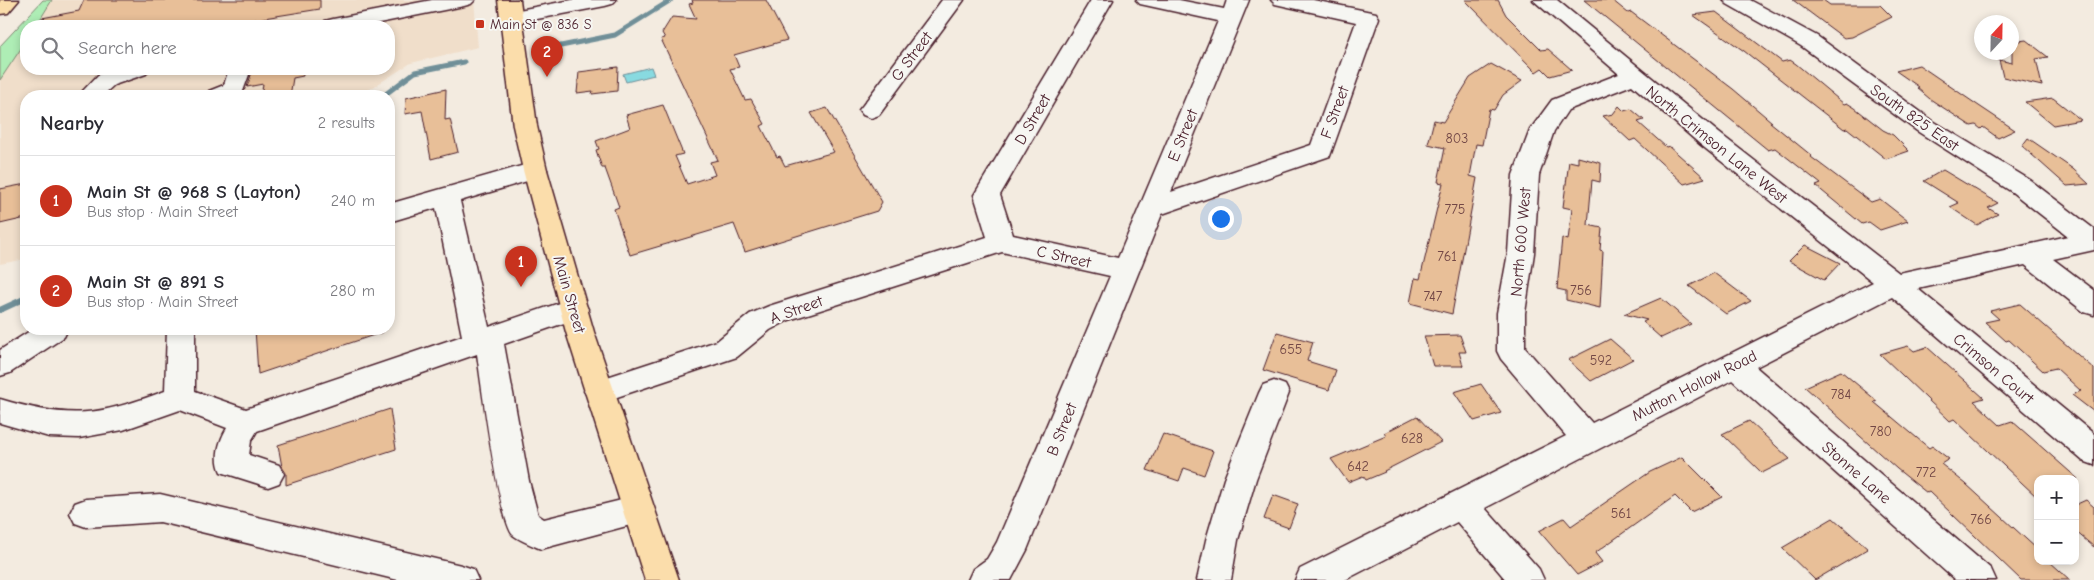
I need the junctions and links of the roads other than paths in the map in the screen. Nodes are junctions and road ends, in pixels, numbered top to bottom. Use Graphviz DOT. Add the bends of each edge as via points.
graph roads {
  1 [pos="8,0"];
  2 [pos="464,0"];
  3 [pos="605,0"];
  4 [pos="953,0"];
  5 [pos="1102,0"];
  6 [pos="1148,0"];
  7 [pos="1282,0"];
  8 [pos="1544,0"];
  9 [pos="1734,0"];
  10 [pos="0,8"];
  11 [pos="510,9"];
  12 [pos="1235,9"];
  13 [pos="362,20"];
  14 [pos="121,75"];
  15 [pos="238,75"];
  16 [pos="1635,76"];
  17 [pos="95,90"];
  18 [pos="232,90"];
  19 [pos="871,110"];
  20 [pos="534,170"];
  21 [pos="446,196"];
  22 [pos="1152,208"];
  23 [pos="395,211"];
  24 [pos="2093,241"];
  25 [pos="1002,242"];
  26 [pos="2028,253"];
  27 [pos="1126,270"];
  28 [pos="1894,284"];
  29 [pos="2094,305"];
  30 [pos="574,309"];
  31 [pos="45,335"];
  32 [pos="181,335"];
  33 [pos="484,341"];
  34 [pos="0,365"];
  35 [pos="1734,365"];
  36 [pos="599,391"];
  37 [pos="1274,394"];
  38 [pos="180,398"];
  39 [pos="0,411"];
  40 [pos="246,422"];
  41 [pos="1588,440"];
  42 [pos="2094,452"];
  43 [pos="268,474"];
  44 [pos="1462,504"];
  45 [pos="638,510"];
  46 [pos="86,513"];
  47 [pos="461,580"];
  48 [pos="662,580"];
  49 [pos="985,580"];
  50 [pos="1214,580"];
  51 [pos="1312,580"];
  52 [pos="1527,580"];
  53 [pos="1980,580"];
  1 -- 10 [label="main road"];
  2 -- 13 [label="street"];
  3 -- 11 [label="street"];
  4 -- 19 [label="street, G Street" via="878,85"];
  5 -- 25 [label="street, D Street" via="987,196"];
  6 -- 12 [label="street"];
  7 -- 22 [label="street, F Street" via="1368,18 1321,150"];
  8 -- 16 [label="street, North Crimson Lane West"];
  9 -- 24 [label="street, South 825 East" via="1809,41 1925,126 2021,186"];
  11 -- 20 [label="main road, Main Street"];
  12 -- 22 [label="street, E Street"];
  14 -- 17 [label="street" via="106,80"];
  15 -- 18 [label="street"];
  16 -- 28 [label="street, North Crimson Lane West"];
  16 -- 41 [label="street, North 600 West" via="1560,105 1542,130 1526,175 1521,253 1511,313 1511,351"];
  20 -- 21 [label="street"];
  20 -- 30 [label="main road, Main Street"];
  21 -- 23 [label="street"];
  21 -- 33 [label="street"];
  22 -- 27 [label="street, E Street"];
  24 -- 26 [label="street, Mutton Hollow Road"];
  25 -- 27 [label="street, C Street"];
  25 -- 36 [label="street, A Street" via="779,313 760,322 727,349"];
  26 -- 28 [label="street, Mutton Hollow Road"];
  26 -- 29 [label="street"];
  27 -- 49 [label="street, B Street" via="1010,550 999,570"];
  28 -- 35 [label="street, Mutton Hollow Road"];
  28 -- 42 [label="street, Crimson Court"];
  30 -- 33 [label="street"];
  30 -- 36 [label="main road, Main Street"];
  31 -- 34 [label="street"];
  32 -- 38 [label="street"];
  33 -- 40 [label="street"];
  33 -- 45 [label="street" via="524,524 541,534"];
  35 -- 41 [label="street, Mutton Hollow Road"];
  35 -- 53 [label="street, Stonne Lane"];
  36 -- 45 [label="main road, Main Street"];
  37 -- 50 [label="street" via="1240,479"];
  38 -- 39 [label="street" via="121,420 89,425 63,426"];
  38 -- 40 [label="street"];
  40 -- 43 [label="street" via="236,439 232,463"];
  41 -- 44 [label="street, Mutton Hollow Road"];
  44 -- 51 [label="street, Mutton Hollow Road"];
  44 -- 52 [label="street"];
  45 -- 48 [label="main road, Main Street"];
  46 -- 47 [label="street" via="160,508"];
}
